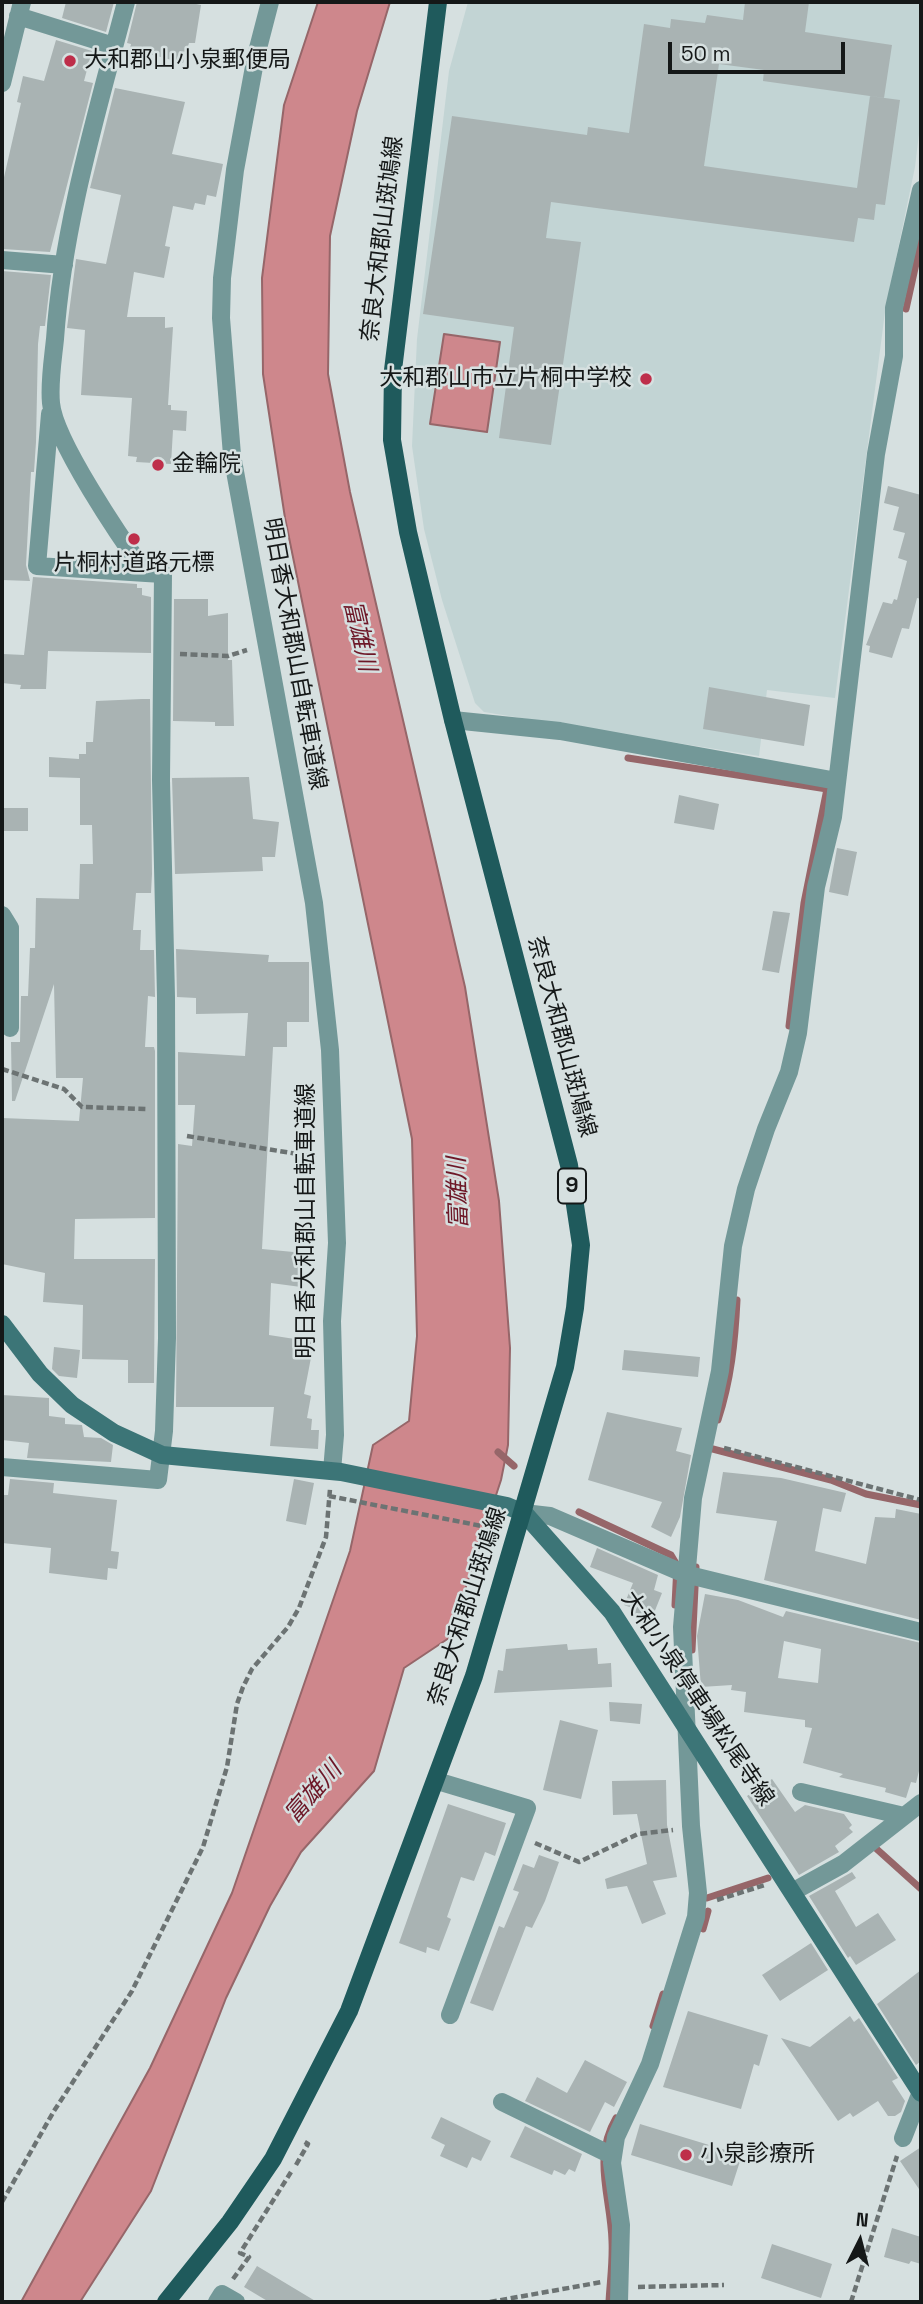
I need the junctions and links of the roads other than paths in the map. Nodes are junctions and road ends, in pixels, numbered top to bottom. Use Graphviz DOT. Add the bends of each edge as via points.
graph roads {
  1 [pos="126,2"];
  2 [pos="270,2"];
  3 [pos="438,2"];
  4 [pos="20,9"];
  5 [pos="114,46"];
  6 [pos="2,83"];
  7 [pos="921,190"];
  8 [pos="2,260"];
  9 [pos="64,265"];
  10 [pos="51,403"];
  11 [pos="146,573"];
  12 [pos="453,720"];
  13 [pos="837,781"];
  14 [pos="2,915"];
  15 [pos="10,1028"];
  16 [pos="2,1324"];
  17 [pos="162,1455"];
  18 [pos="2,1467"];
  19 [pos="336,1471"];
  20 [pos="516,1510"];
  21 [pos="686,1574"];
  22 [pos="921,1632"];
  23 [pos="688,1728"];
  24 [pos="437,1782"];
  25 [pos="801,1792"];
  26 [pos="921,1803"];
  27 [pos="904,1816"];
  28 [pos="791,1886"];
  29 [pos="450,2015"];
  30 [pos="921,2092"];
  31 [pos="502,2102"];
  32 [pos="903,2138"];
  33 [pos="605,2152"];
  34 [pos="615,2290"];
  35 [pos="166,2302"];
  1 -- 5 [label="street"];
  2 -- 19 [label="street, 明日香大和郡山自転車道線" via="235,170 221,318 232,456 314,903 330,1050 337,1243 332,1321"];
  3 -- 12 [label="main road, 奈良大和郡山斑鳩線 / 9" via="393,370 392,440 408,531"];
  4 -- 5 [label="street" via="39,22"];
  4 -- 6 [label="street"];
  5 -- 9 [label="street"];
  7 -- 13 [label="street" via="894,308 894,356 876,454"];
  8 -- 9 [label="street"];
  9 -- 10 [label="street"];
  10 -- 11 [label="street" via="59,432"];
  10 -- 11 [label="street" via="37,566"];
  11 -- 17 [label="street" via="163,575 167,1338"];
  12 -- 13 [label="street" via="559,731"];
  12 -- 20 [label="main road, 奈良大和郡山斑鳩線 / 9" via="569,1165 580,1245 565,1367"];
  13 -- 21 [label="street" via="816,887 798,1033 735,1235 720,1371 693,1498"];
  14 -- 15 [label="street" via="10,928"];
  16 -- 17 [label="main road" via="40,1374 72,1405 114,1433"];
  17 -- 18 [label="street" via="158,1480"];
  17 -- 19 [label="main road"];
  19 -- 20 [label="main road"];
  20 -- 21 [label="street" via="550,1516"];
  20 -- 23 [label="main road, 大和小泉停車場松尾寺線" via="612,1612"];
  20 -- 24 [label="main road, 奈良大和郡山斑鳩線 / 9" via="474,1676"];
  21 -- 22 [label="street"];
  21 -- 23 [label="street" via="682,1627"];
  23 -- 28 [label="main road, 大和小泉停車場松尾寺線"];
  23 -- 33 [label="street" via="696,1908 650,2064"];
  24 -- 29 [label="street" via="527,1808"];
  24 -- 35 [label="main road, 奈良大和郡山斑鳩線 / 9" via="349,2011 287,2134 230,2222"];
  25 -- 27 [label="street"];
  26 -- 27 [label="street"];
  27 -- 28 [label="street" via="843,1864"];
  28 -- 30 [label="main road, 大和小泉停車場松尾寺線"];
  30 -- 32 [label="street"];
  31 -- 33 [label="street"];
  33 -- 34 [label="street" via="621,2225"];
}
